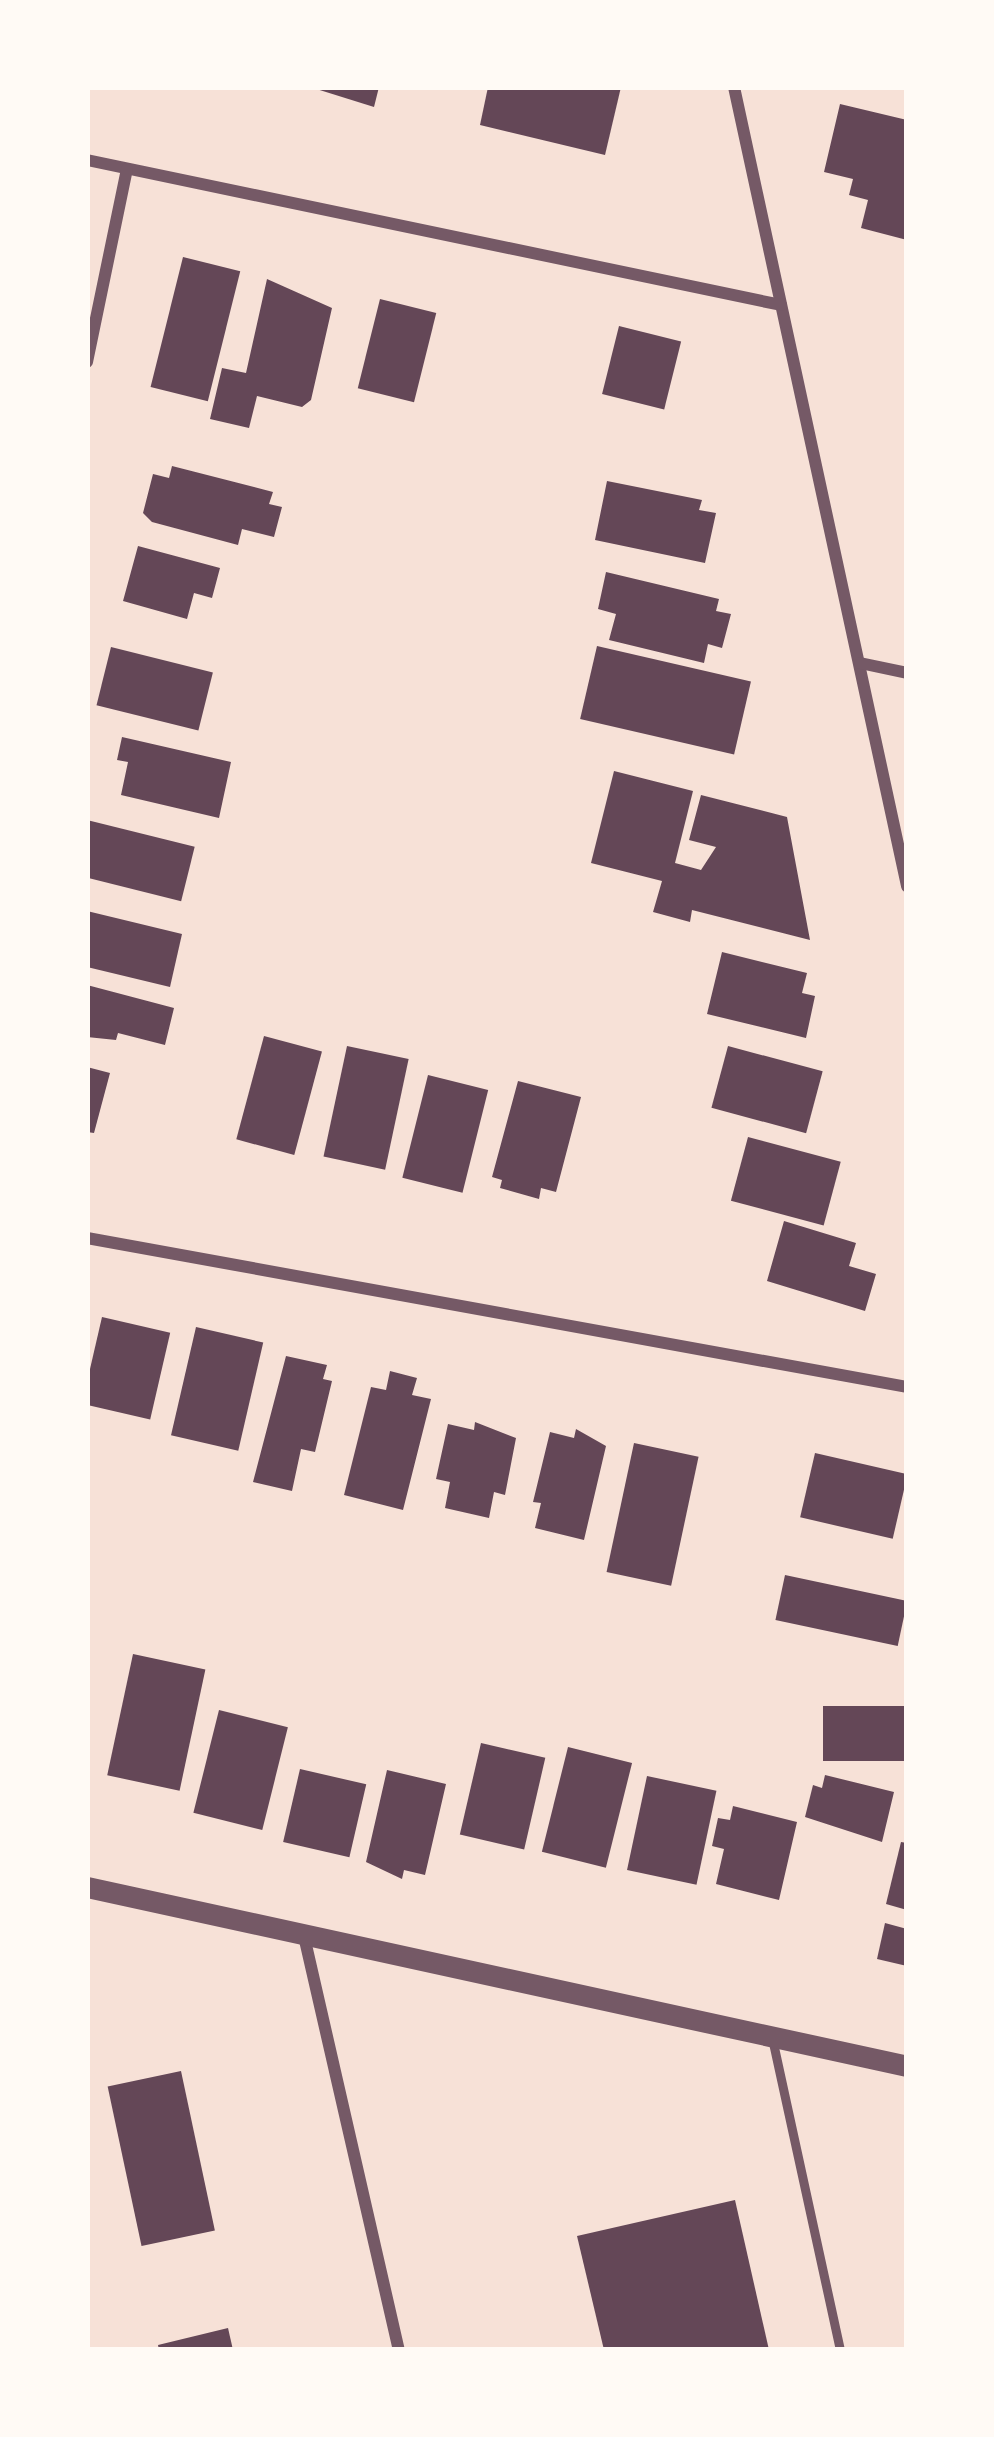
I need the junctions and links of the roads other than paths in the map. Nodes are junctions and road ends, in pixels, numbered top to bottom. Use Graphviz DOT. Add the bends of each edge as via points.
graph roads {
  1 [pos="734,87"];
  2 [pos="87,160"];
  3 [pos="127,169"];
  4 [pos="781,305"];
  5 [pos="87,362"];
  6 [pos="860,663"];
  7 [pos="907,673"];
  8 [pos="907,886"];
  9 [pos="87,1238"];
  10 [pos="907,1387"];
  11 [pos="87,1887"];
  12 [pos="304,1936"];
  13 [pos="772,2038"];
  14 [pos="907,2066"];
  15 [pos="400,2350"];
  16 [pos="840,2350"];
  1 -- 4 [label="street"];
  2 -- 3 [label="street"];
  3 -- 4 [label="street"];
  3 -- 5 [label="street"];
  4 -- 6 [label="street"];
  6 -- 7 [label="street"];
  6 -- 8 [label="street"];
  9 -- 10 [label="street"];
  11 -- 12 [label="street"];
  12 -- 13 [label="street"];
  12 -- 15 [label="street"];
  13 -- 14 [label="street"];
  13 -- 16 [label="lane"];
}
